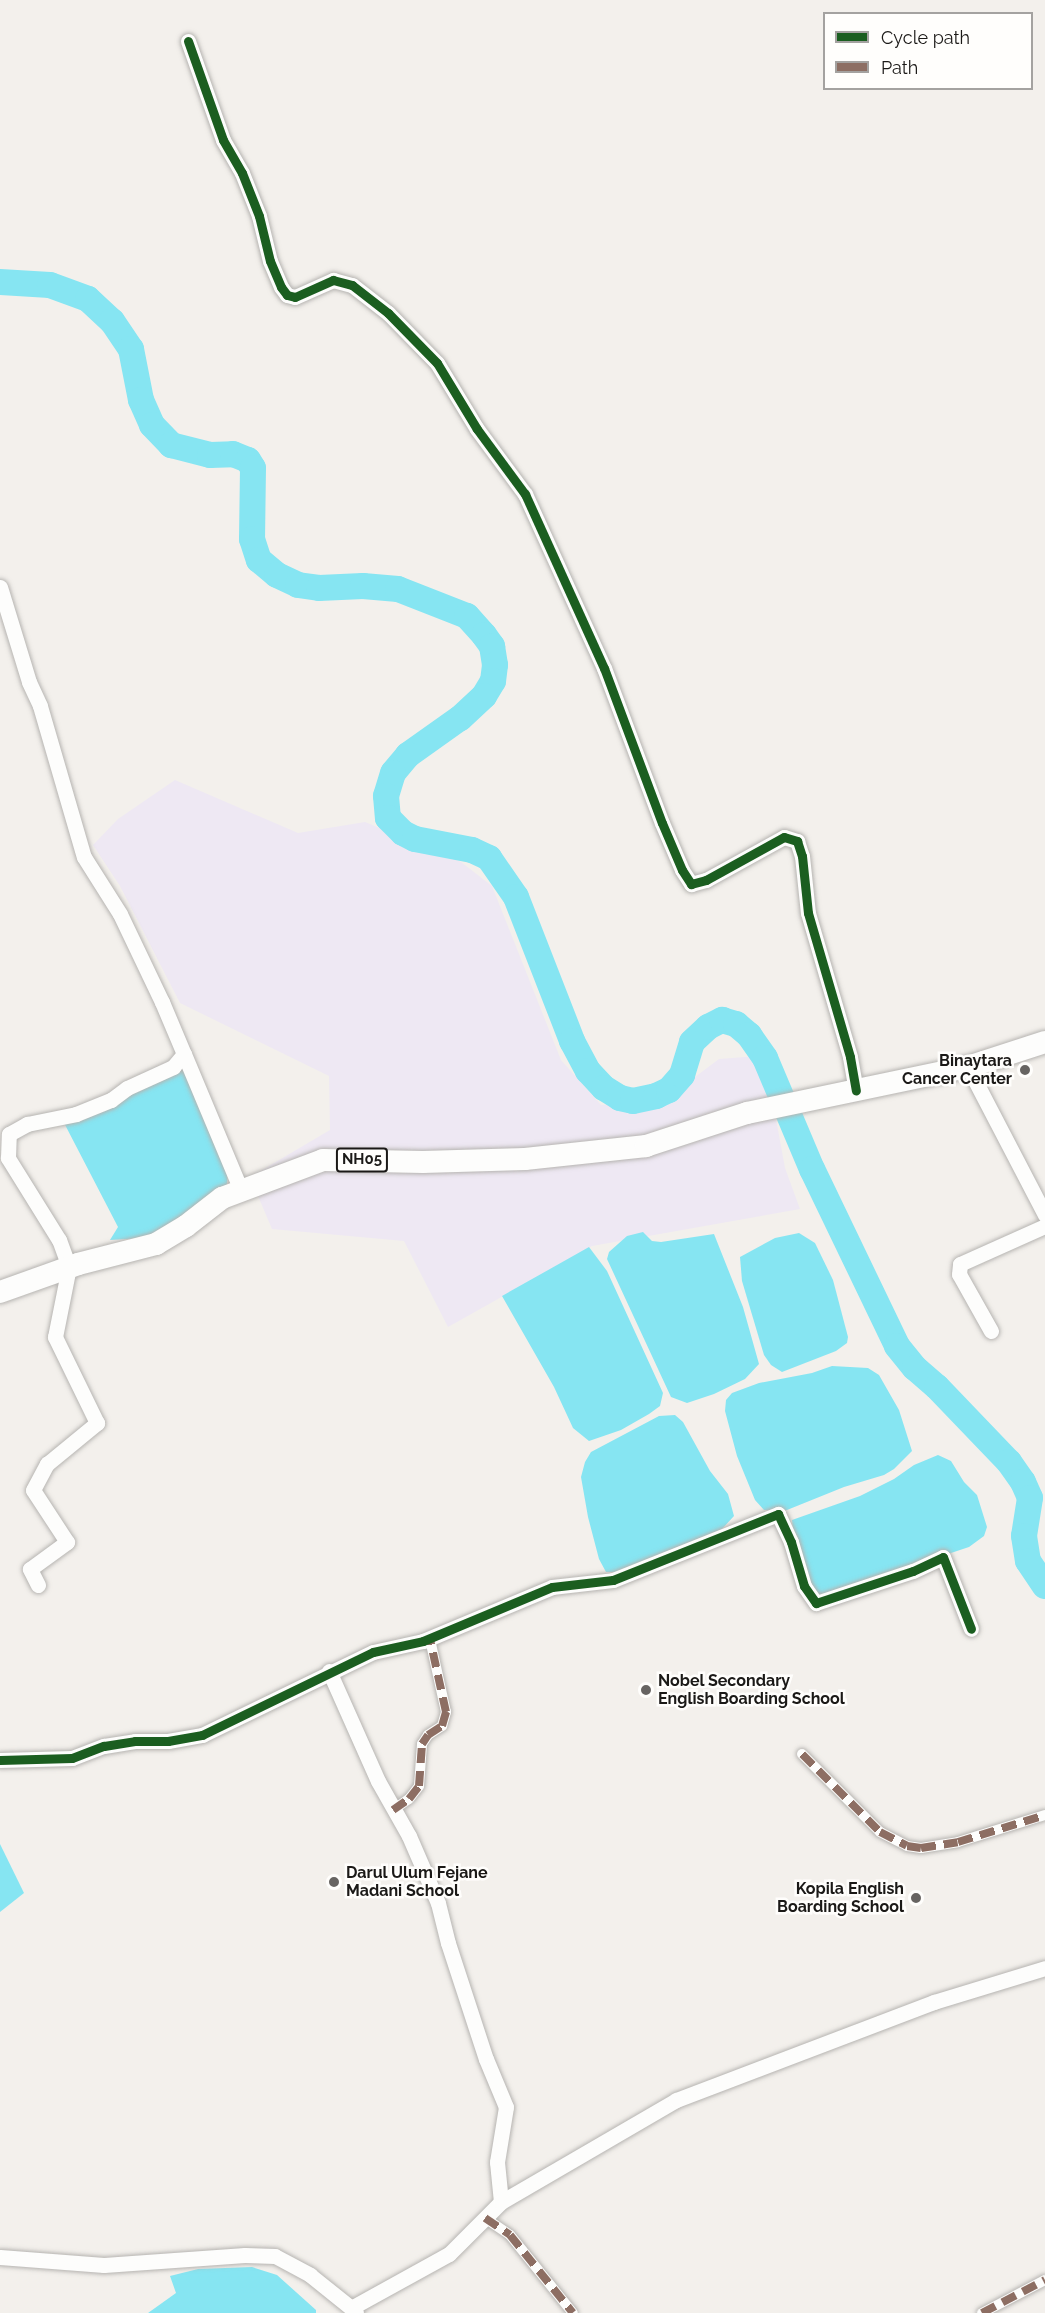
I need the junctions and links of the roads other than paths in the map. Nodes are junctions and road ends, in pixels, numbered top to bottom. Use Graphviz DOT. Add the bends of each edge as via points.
graph roads {
  1 [pos="188,40"];
  2 [pos="0,587"];
  3 [pos="1045,1041"];
  4 [pos="184,1054"];
  5 [pos="968,1067"];
  6 [pos="856,1090"];
  7 [pos="4,1156"];
  8 [pos="241,1190"];
  9 [pos="1045,1215"];
  10 [pos="1045,1226"];
  11 [pos="69,1267"];
  12 [pos="0,1292"];
  13 [pos="991,1331"];
  14 [pos="38,1585"];
  15 [pos="971,1629"];
  16 [pos="430,1639"];
  17 [pos="329,1671"];
  18 [pos="802,1755"];
  19 [pos="0,1760"];
  20 [pos="393,1810"];
  21 [pos="1045,1815"];
  22 [pos="1045,1968"];
  23 [pos="501,2202"];
  24 [pos="485,2217"];
  25 [pos="0,2257"];
  26 [pos="1045,2280"];
  27 [pos="353,2311"];
  28 [pos="573,2313"];
  29 [pos="981,2313"];
  1 -- 6 [label="street" via="223,140 242,173 259,216 270,261 287,295 295,297 333,280 352,285 388,313 437,363 477,429 525,494 604,668 662,824 691,884 706,880 784,837 798,841 808,913"];
  2 -- 4 [label="street" via="84,857 120,914"];
  3 -- 5 [label="main road, NH05"];
  4 -- 7 [label="street" via="173,1067 127,1088 111,1100 76,1114 27,1124 9,1134"];
  4 -- 8 [label="street"];
  5 -- 6 [label="main road, NH05"];
  5 -- 9 [label="street"];
  6 -- 8 [label="main road, NH05" via="747,1113 646,1146 525,1159 323,1160"];
  7 -- 11 [label="street" via="59,1240"];
  8 -- 11 [label="main road, NH05" via="222,1198 156,1244"];
  10 -- 13 [label="street" via="960,1264 959,1274"];
  11 -- 12 [label="main road, NH05"];
  11 -- 14 [label="street" via="55,1337 97,1423 47,1464 33,1490 67,1542 30,1569"];
  15 -- 16 [label="street" via="943,1557 816,1603 804,1586 778,1514 613,1580 552,1587"];
  16 -- 17 [label="street" via="373,1652"];
  16 -- 20 [label="street" via="446,1712 442,1726 422,1744 419,1786"];
  17 -- 19 [label="street" via="202,1736 104,1746 72,1758"];
  17 -- 20 [label="street"];
  18 -- 21 [label="street" via="880,1832 907,1846 921,1848 958,1842"];
  20 -- 23 [label="street" via="409,1836 438,1903 486,2059 506,2107 498,2162"];
  22 -- 23 [label="street" via="934,2002 676,2100"];
  23 -- 24 [label="street"];
  24 -- 27 [label="street" via="448,2254"];
  24 -- 28 [label="street" via="510,2235"];
  25 -- 27 [label="street" via="104,2265 275,2256 310,2275"];
  26 -- 29 [label="street"];
}
